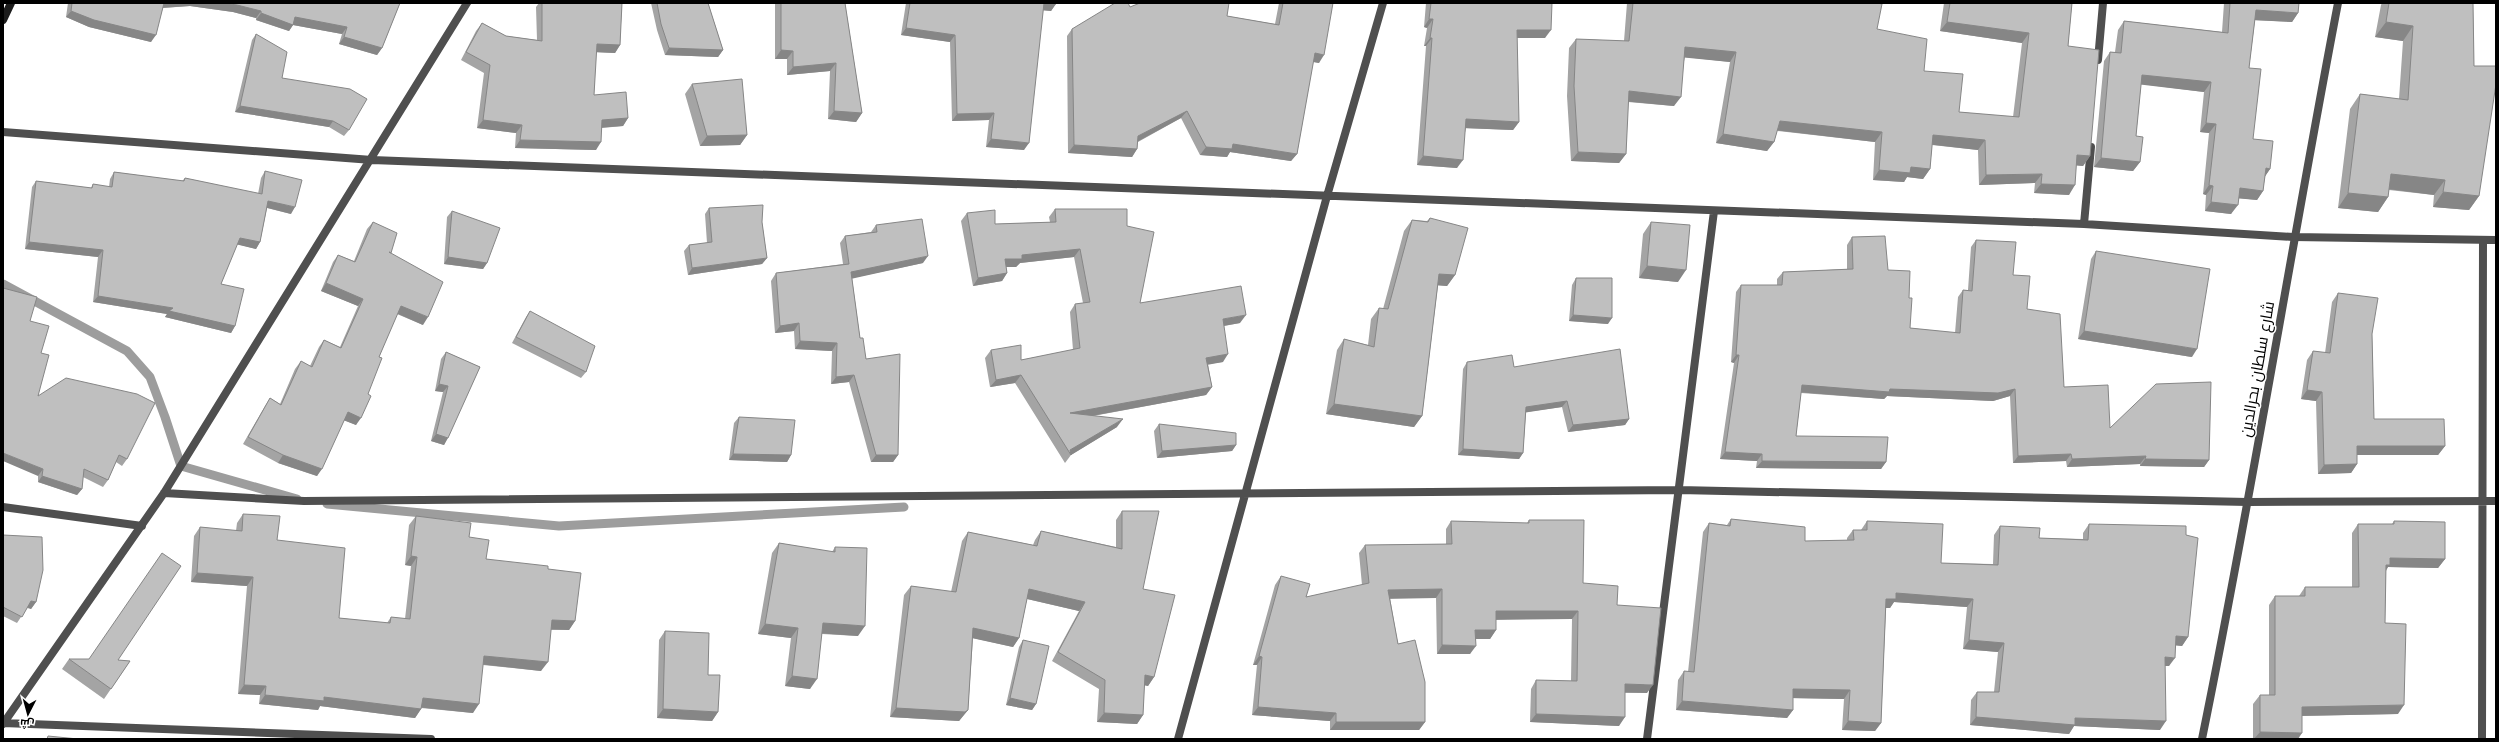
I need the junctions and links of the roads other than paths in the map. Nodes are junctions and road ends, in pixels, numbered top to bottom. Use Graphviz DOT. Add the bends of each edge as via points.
graph roads {
  1 [pos="11,3"];
  2 [pos="467,3"];
  3 [pos="1383,3"];
  4 [pos="2103,3"];
  5 [pos="2338,3"];
  6 [pos="3,20"];
  7 [pos="2098,66"];
  8 [pos="3,132"];
  9 [pos="2092,137"];
  10 [pos="372,160"];
  11 [pos="1327,196"];
  12 [pos="1714,211"];
  13 [pos="2084,224"];
  14 [pos="2293,237"];
  15 [pos="2483,240"];
  16 [pos="2496,240"];
  17 [pos="1680,490"];
  18 [pos="1246,492"];
  19 [pos="164,493"];
  20 [pos="2482,501"];
  21 [pos="2496,501"];
  22 [pos="2248,502"];
  23 [pos="3,506"];
  24 [pos="142,526"];
  25 [pos="3,723"];
  26 [pos="431,739"];
  27 [pos="1178,739"];
  28 [pos="1647,739"];
  29 [pos="2202,739"];
  30 [pos="2482,739"];
  1 -- 6 [label="main road"];
  2 -- 10 [label="street"];
  3 -- 11 [label="street"];
  4 -- 7 [label="street"];
  5 -- 14 [label="street, شارع سلطان بحرالدين"];
  8 -- 10 [label="street"];
  9 -- 13 [label="street"];
  10 -- 11 [label="street"];
  10 -- 19 [label="street"];
  11 -- 12 [label="street"];
  11 -- 18 [label="street"];
  12 -- 13 [label="street"];
  12 -- 17 [label="street"];
  13 -- 14 [label="street"];
  14 -- 15 [label="street"];
  14 -- 22 [label="street, شارع سلطان بحرالدين"];
  15 -- 16 [label="street"];
  15 -- 20 [label="street"];
  17 -- 18 [label="street"];
  17 -- 22 [label="street"];
  17 -- 28 [label="street"];
  18 -- 19 [label="street" via="304,501"];
  18 -- 27 [label="street"];
  19 -- 24 [label="street"];
  20 -- 21 [label="street"];
  20 -- 22 [label="street"];
  20 -- 30 [label="street"];
  22 -- 29 [label="street, شارع سلطان بحرالدين"];
  23 -- 24 [label="street"];
  24 -- 25 [label="street"];
  25 -- 26 [label="street"];
}
